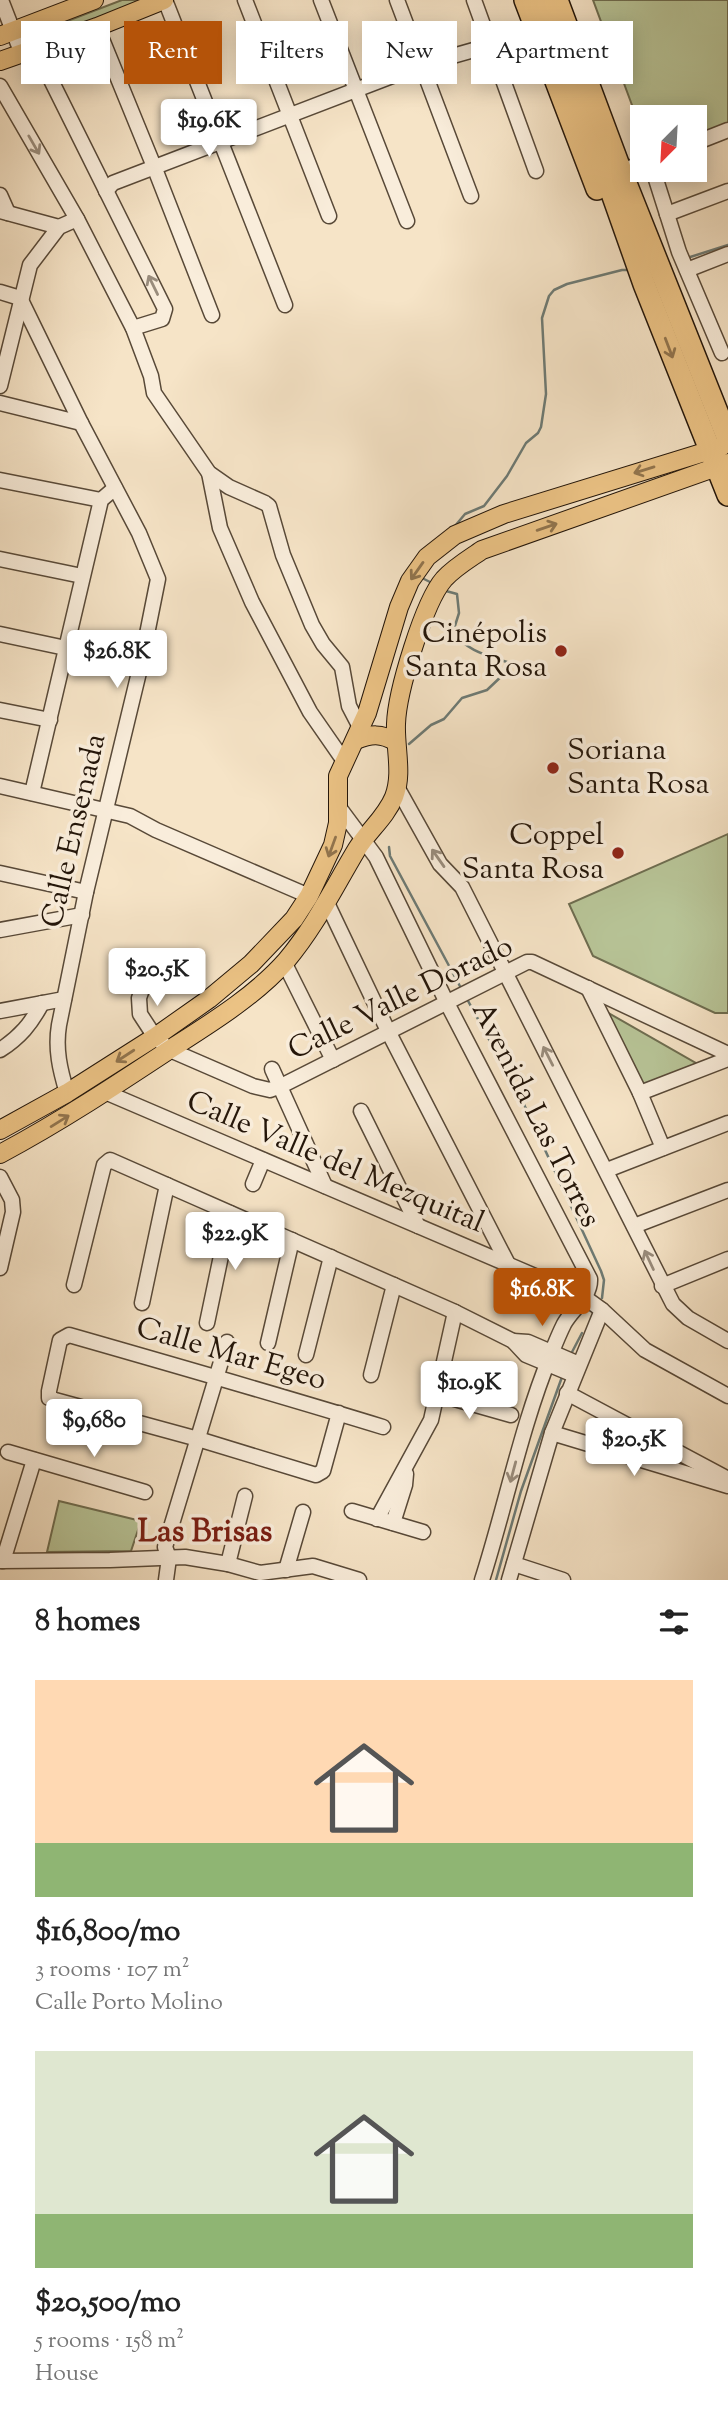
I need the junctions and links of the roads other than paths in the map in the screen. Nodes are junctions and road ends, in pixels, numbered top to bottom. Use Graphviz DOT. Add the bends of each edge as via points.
graph roads {
  1 [pos="1,0"];
  2 [pos="94,0"];
  3 [pos="165,0"];
  4 [pos="245,0"];
  5 [pos="321,0"];
  6 [pos="397,0"];
  7 [pos="474,0"];
  8 [pos="525,0"];
  9 [pos="541,0"];
  10 [pos="557,0"];
  11 [pos="571,0"];
  12 [pos="405,21"];
  13 [pos="482,21"];
  14 [pos="533,21"];
  15 [pos="551,21"];
  16 [pos="563,21"];
  17 [pos="110,22"];
  18 [pos="8,33"];
  19 [pos="21,52"];
  20 [pos="21,54"];
  21 [pos="110,59"];
  22 [pos="0,61"];
  23 [pos="53,84"];
  24 [pos="370,84"];
  25 [pos="428,84"];
  26 [pos="505,84"];
  27 [pos="556,84"];
  28 [pos="582,84"];
  29 [pos="0,86"];
  30 [pos="356,89"];
  31 [pos="290,115"];
  32 [pos="728,130"];
  33 [pos="630,138"];
  34 [pos="707,138"];
  35 [pos="222,142"];
  36 [pos="155,169"];
  37 [pos="537,171"];
  38 [pos="645,182"];
  39 [pos="650,182"];
  40 [pos="106,191"];
  41 [pos="728,191"];
  42 [pos="0,195"];
  43 [pos="471,196"];
  44 [pos="4,211"];
  45 [pos="667,214"];
  46 [pos="329,216"];
  47 [pos="77,219"];
  48 [pos="407,221"];
  49 [pos="59,227"];
  50 [pos="728,254"];
  51 [pos="648,260"];
  52 [pos="683,261"];
  53 [pos="0,292"];
  54 [pos="20,298"];
  55 [pos="285,305"];
  56 [pos="212,314"];
  57 [pos="133,328"];
  58 [pos="725,352"];
  59 [pos="699,362"];
  60 [pos="0,386"];
  61 [pos="0,403"];
  62 [pos="723,417"];
  63 [pos="81,423"];
  64 [pos="722,453"];
  65 [pos="209,473"];
  66 [pos="0,480"];
  67 [pos="115,488"];
  68 [pos="728,495"];
  69 [pos="102,500"];
  70 [pos="0,559"];
  71 [pos="82,576"];
  72 [pos="0,634"];
  73 [pos="66,648"];
  74 [pos="141,664"];
  75 [pos="0,709"];
  76 [pos="50,720"];
  77 [pos="358,735"];
  78 [pos="396,742"];
  79 [pos="344,761"];
  80 [pos="0,786"];
  81 [pos="397,787"];
  82 [pos="32,793"];
  83 [pos="338,806"];
  84 [pos="107,810"];
  85 [pos="364,838"];
  86 [pos="0,873"];
  87 [pos="86,892"];
  88 [pos="309,896"];
  89 [pos="327,903"];
  90 [pos="82,915"];
  91 [pos="0,930"];
  92 [pos="284,962"];
  93 [pos="506,974"];
  94 [pos="145,981"];
  95 [pos="587,988"];
  96 [pos="459,998"];
  97 [pos="64,999"];
  98 [pos="42,1003"];
  99 [pos="0,1011"];
  100 [pos="389,1032"];
  101 [pos="155,1037"];
  102 [pos="0,1050"];
  103 [pos="170,1050"];
  104 [pos="728,1054"];
  105 [pos="728,1059"];
  106 [pos="333,1060"];
  107 [pos="272,1069"];
  108 [pos="281,1086"];
  109 [pos="105,1092"];
  110 [pos="67,1093"];
  111 [pos="640,1093"];
  112 [pos="361,1111"];
  113 [pos="728,1123"];
  114 [pos="0,1129"];
  115 [pos="663,1148"];
  116 [pos="0,1154"];
  117 [pos="263,1160"];
  118 [pos="607,1170"];
  119 [pos="0,1177"];
  120 [pos="253,1184"];
  121 [pos="167,1185"];
  122 [pos="326,1186"];
  123 [pos="728,1190"];
  124 [pos="230,1213"];
  125 [pos="418,1226"];
  126 [pos="634,1226"];
  127 [pos="292,1240"];
  128 [pos="331,1257"];
  129 [pos="725,1263"];
  130 [pos="509,1266"];
  131 [pos="0,1268"];
  132 [pos="74,1285"];
  133 [pos="394,1285"];
  134 [pos="662,1286"];
  135 [pos="584,1297"];
  136 [pos="142,1303"];
  137 [pos="602,1310"];
  138 [pos="455,1312"];
  139 [pos="207,1323"];
  140 [pos="728,1341"];
  141 [pos="227,1342"];
  142 [pos="268,1343"];
  143 [pos="306,1355"];
  144 [pos="564,1364"];
  145 [pos="371,1375"];
  146 [pos="218,1377"];
  147 [pos="567,1393"];
  148 [pos="437,1394"];
  149 [pos="728,1396"];
  150 [pos="339,1413"];
  151 [pos="511,1415"];
  152 [pos="383,1427"];
  153 [pos="552,1433"];
  154 [pos="198,1439"];
  155 [pos="8,1452"];
  156 [pos="34,1460"];
  157 [pos="406,1467"];
  158 [pos="728,1479"];
  159 [pos="728,1486"];
  160 [pos="145,1492"];
  161 [pos="245,1496"];
  162 [pos="352,1511"];
  163 [pos="303,1512"];
  164 [pos="377,1519"];
  165 [pos="394,1524"];
  166 [pos="423,1532"];
  167 [pos="169,1558"];
  168 [pos="2,1561"];
  169 [pos="228,1564"];
  170 [pos="514,1564"];
  171 [pos="286,1570"];
  172 [pos="166,1580"];
  173 [pos="359,1580"];
  174 [pos="482,1580"];
  175 [pos="509,1580"];
  176 [pos="563,1580"];
  1 -- 18 [label="street"];
  2 -- 18 [label="main road"];
  3 -- 17 [label="main road"];
  3 -- 35 [label="street"];
  4 -- 31 [label="street"];
  5 -- 30 [label="street"];
  6 -- 12 [label="street"];
  7 -- 13 [label="street"];
  8 -- 14 [label="highway"];
  9 -- 15 [label="highway"];
  10 -- 16 [label="highway"];
  11 -- 33 [label="highway"];
  18 -- 19 [label="street"];
  20 -- 22 [label="main road"];
  21 -- 36 [label="street"];
  23 -- 40 [label="street"];
  24 -- 30 [label="street"];
  25 -- 43 [label="street"];
  26 -- 37 [label="street"];
  27 -- 51 [label="highway" via="617,238"];
  28 -- 51 [label="highway"];
  29 -- 47 [label="street, one-way"];
  30 -- 31 [label="street"];
  30 -- 48 [label="street"];
  31 -- 35 [label="street"];
  31 -- 46 [label="street"];
  32 -- 34 [label="street"];
  35 -- 36 [label="street"];
  35 -- 55 [label="street"];
  36 -- 40 [label="street" via="113,183"];
  36 -- 56 [label="street"];
  38 -- 51 [label="highway" via="656,233"];
  39 -- 45 [label="street"];
  57 -- 40 [label="street, one-way" via="162,319 164,309"];
  41 -- 45 [label="street"];
  42 -- 44 [label="street"];
  44 -- 49 [label="street"];
  45 -- 52 [label="street"];
  47 -- 49 [label="street"];
  47 -- 57 [label="street"];
  49 -- 54 [label="street" via="30,265"];
  50 -- 52 [label="street"];
  51 -- 59 [label="highway"];
  51 -- 64 [label="highway, one-way" via="644,284"];
  52 -- 58 [label="street"];
  53 -- 54 [label="street"];
  54 -- 60 [label="street"];
  54 -- 63 [label="street, Calle Ensenada"];
  57 -- 65 [label="street" via="154,393"];
  58 -- 59 [label="street"];
  59 -- 62 [label="highway"];
  61 -- 63 [label="street"];
  62 -- 64 [label="highway"];
  63 -- 67 [label="street, Calle Ensenada"];
  64 -- 68 [label="highway"];
  64 -- 77 [label="main road, one-way" via="504,514 442,544 417,570 399,607"];
  78 -- 64 [label="main road, one-way" via="397,710 418,633 429,602 458,566 482,550"];
  65 -- 77 [label="street" via="269,506 312,625 342,667"];
  65 -- 79 [label="street" via="220,528 252,602 310,712"];
  66 -- 69 [label="street"];
  67 -- 69 [label="street"];
  67 -- 74 [label="street, Calle Ensenada" via="158,579"];
  69 -- 71 [label="street"];
  70 -- 71 [label="street"];
  71 -- 73 [label="street"];
  72 -- 73 [label="street"];
  73 -- 74 [label="street"];
  73 -- 76 [label="street"];
  74 -- 84 [label="street, Calle Ensenada"];
  75 -- 76 [label="street"];
  76 -- 82 [label="street"];
  77 -- 78 [label="main road" via="380,735"];
  77 -- 79 [label="main road"];
  78 -- 81 [label="main road"];
  79 -- 83 [label="main road" via="338,776"];
  80 -- 82 [label="street"];
  81 -- 85 [label="main road" via="389,806"];
  93 -- 81 [label="street, Avenida Las Torres, one-way" via="462,887 440,864"];
  82 -- 84 [label="street"];
  83 -- 85 [label="street, Avenida Las Torres"];
  83 -- 88 [label="main road, one-way" via="333,845"];
  84 -- 87 [label="street, Calle Ensenada"];
  84 -- 88 [label="street"];
  85 -- 89 [label="main road"];
  85 -- 96 [label="street, Avenida Las Torres"];
  86 -- 87 [label="street"];
  87 -- 90 [label="street, Calle Ensenada"];
  88 -- 101 [label="main road" via="280,936 251,964"];
  89 -- 92 [label="main road"];
  89 -- 100 [label="street"];
  90 -- 91 [label="street"];
  90 -- 97 [label="street, Calle Ensenada"];
  92 -- 103 [label="main road" via="240,1001"];
  92 -- 106 [label="street"];
  93 -- 95 [label="street, Calle Valle Dorado" via="532,962"];
  93 -- 96 [label="street, Calle Valle Dorado"];
  118 -- 93 [label="street, Avenida Las Torres, one-way"];
  94 -- 101 [label="street, Calle Valle Dorado" via="138,1007"];
  95 -- 104 [label="street, Calle Valle Dorado"];
  95 -- 111 [label="street"];
  96 -- 100 [label="street, Calle Valle Dorado"];
  96 -- 135 [label="street, Avenida Las Torres" via="590,1279"];
  97 -- 98 [label="street"];
  97 -- 110 [label="street, Calle Ensenada" via="56,1041"];
  98 -- 99 [label="street"];
  98 -- 102 [label="street" via="30,1026"];
  100 -- 106 [label="street, Calle Valle Dorado"];
  100 -- 130 [label="street"];
  101 -- 103 [label="street, Calle Valle Dorado"];
  101 -- 110 [label="main road, one-way"];
  103 -- 108 [label="street, Calle Valle Dorado" via="253,1086 270,1090"];
  103 -- 109 [label="main road"];
  105 -- 111 [label="street"];
  106 -- 108 [label="street, Calle Valle Dorado"];
  107 -- 108 [label="street"];
  108 -- 122 [label="street"];
  116 -- 109 [label="main road, one-way"];
  109 -- 117 [label="street, Calle Valle del Mezquital"];
  110 -- 114 [label="main road"];
  111 -- 115 [label="street"];
  112 -- 125 [label="street"];
  113 -- 115 [label="street"];
  115 -- 118 [label="street"];
  117 -- 120 [label="street"];
  117 -- 122 [label="street, Calle Valle del Mezquital"];
  118 -- 126 [label="street, Avenida Las Torres"];
  119 -- 131 [label="street" via="13,1212"];
  121 -- 124 [label="street"];
  121 -- 132 [label="street" via="106,1162"];
  121 -- 136 [label="street"];
  122 -- 125 [label="street, Calle Valle del Mezquital"];
  123 -- 126 [label="street"];
  124 -- 127 [label="street"];
  124 -- 139 [label="street"];
  125 -- 130 [label="street, Calle Valle del Mezquital"];
  134 -- 126 [label="street, Avenida Las Torres, one-way"];
  127 -- 128 [label="street"];
  127 -- 142 [label="street"];
  128 -- 133 [label="street"];
  128 -- 143 [label="street"];
  129 -- 134 [label="street"];
  130 -- 135 [label="street, Calle Valle del Mezquital"];
  133 -- 138 [label="street"];
  133 -- 145 [label="street"];
  134 -- 140 [label="street, Avenida Las Torres" via="679,1312"];
  135 -- 137 [label="street"];
  135 -- 144 [label="street" via="565,1322"];
  137 -- 144 [label="street"];
  137 -- 149 [label="street" via="645,1350"];
  138 -- 144 [label="street" via="513,1340 528,1342"];
  138 -- 148 [label="street"];
  141 -- 146 [label="street"];
  144 -- 147 [label="street"];
  144 -- 174 [label="street, one-way" via="524,1429"];
  146 -- 150 [label="street, Calle Mar Egeo"];
  146 -- 154 [label="street"];
  146 -- 154 [label="street, Calle Mar Egeo" via="69,1335 60,1340 49,1398"];
  147 -- 153 [label="street"];
  147 -- 158 [label="street"];
  148 -- 151 [label="street"];
  148 -- 157 [label="street" via="431,1420"];
  150 -- 152 [label="street, Calle Mar Egeo"];
  150 -- 154 [label="street" via="323,1471 316,1475"];
  153 -- 159 [label="street"];
  153 -- 170 [label="street"];
  154 -- 167 [label="street" via="165,1547"];
  155 -- 156 [label="street"];
  156 -- 160 [label="street"];
  156 -- 168 [label="street"];
  157 -- 164 [label="street"];
  157 -- 165 [label="street"];
  161 -- 169 [label="street"];
  162 -- 164 [label="street"];
  163 -- 171 [label="street"];
  164 -- 165 [label="street"];
  165 -- 166 [label="street"];
  167 -- 168 [label="street"];
  167 -- 169 [label="street"];
  167 -- 172 [label="street"];
  169 -- 171 [label="street" via="260,1573"];
  170 -- 175 [label="street"];
  170 -- 176 [label="street"];
  171 -- 173 [label="street" via="313,1566"];
}
